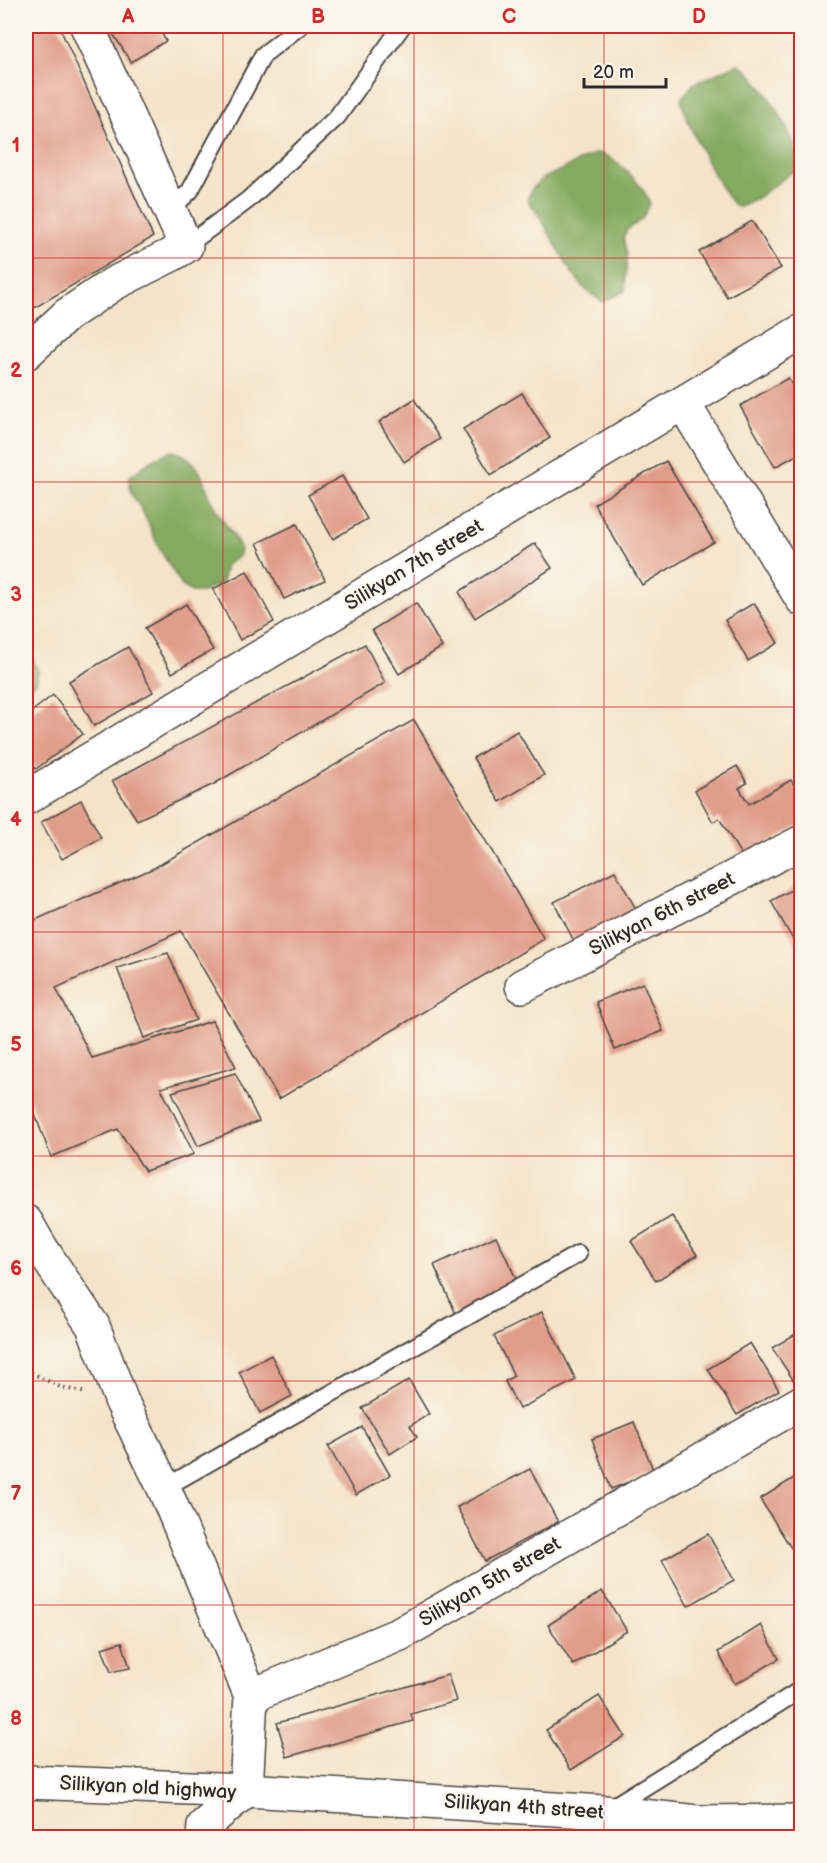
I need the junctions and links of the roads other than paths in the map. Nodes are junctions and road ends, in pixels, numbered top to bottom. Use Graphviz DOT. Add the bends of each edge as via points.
graph roads {
  1 [pos="87,26"];
  2 [pos="300,26"];
  3 [pos="402,26"];
  4 [pos="170,210"];
  5 [pos="186,246"];
  6 [pos="801,331"];
  7 [pos="26,353"];
  8 [pos="682,403"];
  9 [pos="801,599"];
  10 [pos="26,798"];
  11 [pos="801,842"];
  12 [pos="522,986"];
  13 [pos="31,1242"];
  14 [pos="578,1254"];
  15 [pos="801,1402"];
  16 [pos="164,1488"];
  17 [pos="801,1689"];
  18 [pos="251,1696"];
  19 [pos="26,1782"];
  20 [pos="246,1790"];
  21 [pos="604,1812"];
  22 [pos="801,1821"];
  23 [pos="203,1838"];
  1 -- 4 [label="street"];
  2 -- 4 [label="lane" via="263,55 190,191"];
  3 -- 5 [label="lane" via="337,117 248,200"];
  4 -- 5 [label="street"];
  5 -- 7 [label="street" via="95,296 67,315"];
  6 -- 8 [label="street, Silikyan 7th street"];
  8 -- 9 [label="street"];
  8 -- 10 [label="street, Silikyan 7th street"];
  11 -- 12 [label="street, Silikyan 6th street"];
  13 -- 16 [label="street" via="93,1326 122,1402"];
  14 -- 16 [label="lane"];
  15 -- 18 [label="street, Silikyan 5th street" via="400,1634"];
  16 -- 18 [label="street"];
  17 -- 21 [label="lane"];
  18 -- 20 [label="street"];
  19 -- 20 [label="street, Silikyan old highway"];
  20 -- 21 [label="street, Silikyan 4th street"];
  20 -- 23 [label="street, Silikyan old highway" via="204,1826"];
  21 -- 22 [label="street, Silikyan 4th street" via="698,1822"];
}
